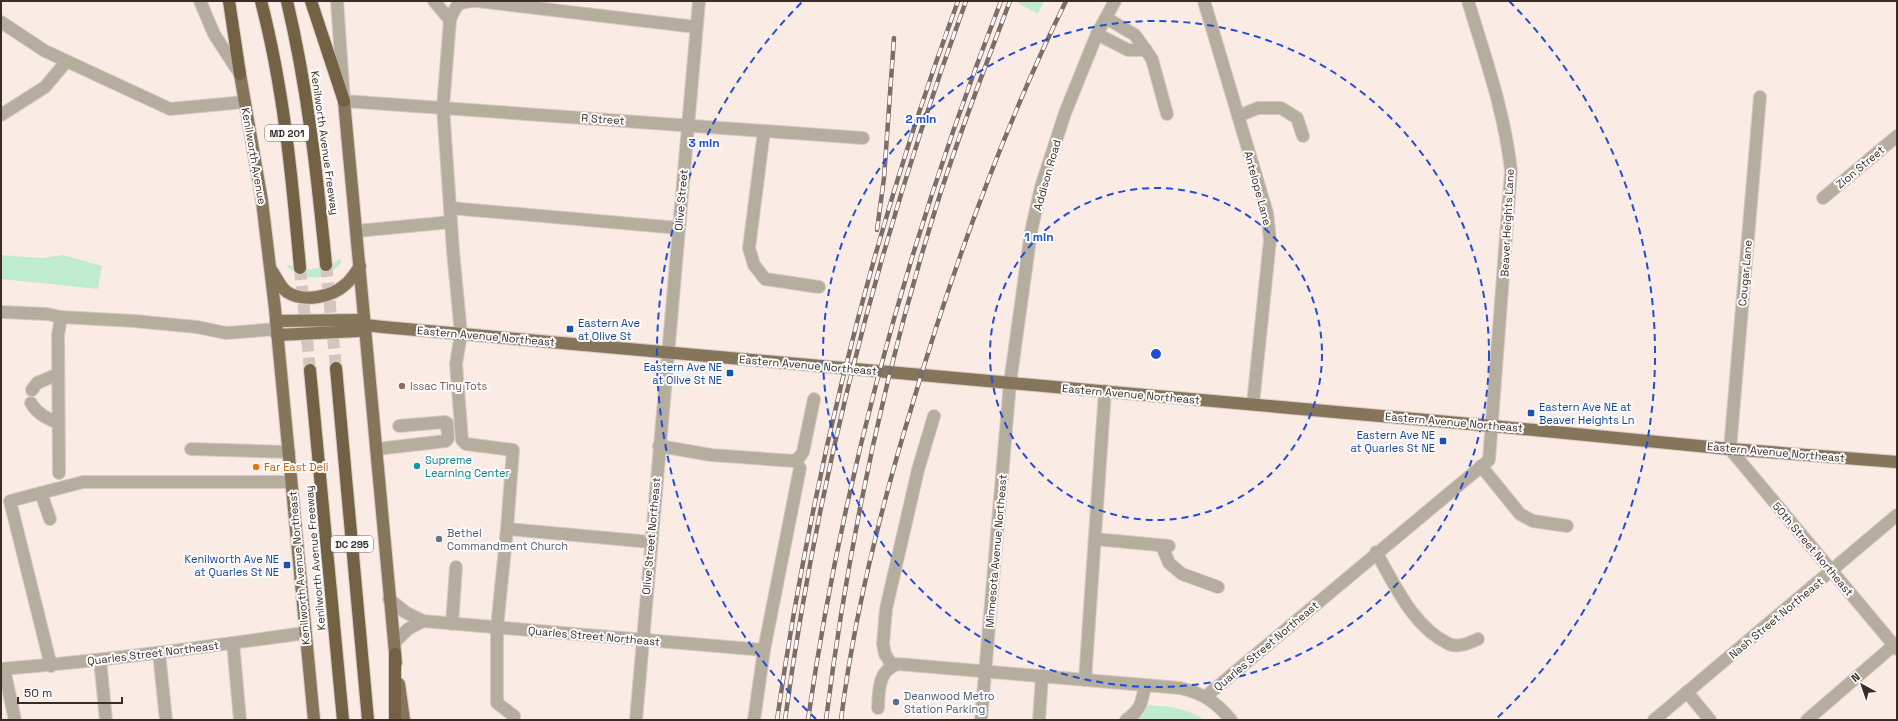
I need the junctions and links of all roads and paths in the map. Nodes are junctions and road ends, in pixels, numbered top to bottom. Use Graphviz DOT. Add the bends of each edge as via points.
graph roads {
  1 [pos="200,1"];
  2 [pos="229,1"];
  3 [pos="261,1"];
  4 [pos="287,1"];
  5 [pos="311,1"];
  6 [pos="337,1"];
  7 [pos="434,1"];
  8 [pos="474,1"];
  9 [pos="477,1"];
  10 [pos="699,1"];
  11 [pos="1115,1"];
  12 [pos="1204,1"];
  13 [pos="1468,1"];
  14 [pos="1106,18"];
  15 [pos="450,20"];
  16 [pos="1,22"];
  17 [pos="696,28"];
  18 [pos="1097,34"];
  19 [pos="1146,50"];
  20 [pos="66,62"];
  21 [pos="240,74"];
  22 [pos="1760,97"];
  23 [pos="344,101"];
  24 [pos="244,102"];
  25 [pos="444,107"];
  26 [pos="1167,114"];
  27 [pos="1,115"];
  28 [pos="1238,116"];
  29 [pos="688,125"];
  30 [pos="764,131"];
  31 [pos="1303,136"];
  32 [pos="1897,136"];
  33 [pos="863,138"];
  34 [pos="1824,198"];
  35 [pos="450,208"];
  36 [pos="451,222"];
  37 [pos="678,228"];
  38 [pos="357,231"];
  39 [pos="326,265"];
  40 [pos="360,266"];
  41 [pos="270,268"];
  42 [pos="300,268"];
  43 [pos="819,287"];
  44 [pos="1,312"];
  45 [pos="61,317"];
  46 [pos="365,325"];
  47 [pos="277,328"];
  48 [pos="461,334"];
  49 [pos="668,352"];
  50 [pos="336,368"];
  51 [pos="310,370"];
  52 [pos="58,374"];
  53 [pos="1010,383"];
  54 [pos="32,390"];
  55 [pos="1105,391"];
  56 [pos="814,399"];
  57 [pos="31,403"];
  58 [pos="1253,404"];
  59 [pos="934,416"];
  60 [pos="58,422"];
  61 [pos="399,426"];
  62 [pos="1493,426"];
  63 [pos="659,446"];
  64 [pos="192,449"];
  65 [pos="377,449"];
  66 [pos="1730,449"];
  67 [pos="289,452"];
  68 [pos="1897,462"];
  69 [pos="1481,466"];
  70 [pos="800,468"];
  71 [pos="59,473"];
  72 [pos="291,482"];
  73 [pos="40,493"];
  74 [pos="1897,515"];
  75 [pos="50,519"];
  76 [pos="1567,526"];
  77 [pos="507,530"];
  78 [pos="1095,539"];
  79 [pos="651,542"];
  80 [pos="1376,552"];
  81 [pos="456,567"];
  82 [pos="1832,570"];
  83 [pos="1218,587"];
  84 [pos="389,599"];
  85 [pos="423,622"];
  86 [pos="452,624"];
  87 [pos="497,628"];
  88 [pos="305,633"];
  89 [pos="1478,638"];
  90 [pos="643,640"];
  91 [pos="233,643"];
  92 [pos="1896,647"];
  93 [pos="394,649"];
  94 [pos="764,650"];
  95 [pos="159,653"];
  96 [pos="100,660"];
  97 [pos="892,665"];
  98 [pos="51,666"];
  99 [pos="2,669"];
  100 [pos="985,671"];
  101 [pos="1042,676"];
  102 [pos="1085,680"];
  103 [pos="1145,685"];
  104 [pos="1687,692"];
  105 [pos="1205,697"];
  106 [pos="878,708"];
  107 [pos="16,720"];
  108 [pos="106,720"];
  109 [pos="166,720"];
  110 [pos="240,720"];
  111 [pos="314,720"];
  112 [pos="343,720"];
  113 [pos="368,720"];
  114 [pos="395,720"];
  115 [pos="404,720"];
  116 [pos="514,720"];
  117 [pos="636,720"];
  118 [pos="754,720"];
  119 [pos="981,720"];
  120 [pos="1039,720"];
  121 [pos="1126,720"];
  122 [pos="1231,720"];
  123 [pos="1654,720"];
  124 [pos="1710,720"];
  125 [pos="1807,720"];
  1 -- 21 [label="street, Kenilworth Avenue" via="214,34"];
  2 -- 21 [label="highway"];
  3 -- 42 [label="highway, MD 201" via="277,72 286,129"];
  4 -- 39 [label="highway, Kenilworth Avenue Freeway / MD 201" via="314,141"];
  5 -- 23 [label="highway"];
  6 -- 23 [label="street"];
  7 -- 15 [label="street"];
  8 -- 15 [label="street" via="461,2 454,8"];
  9 -- 17 [label="street"];
  10 -- 17 [label="street, Olive Street"];
  11 -- 14 [label="street, Addison Road"];
  12 -- 28 [label="street, Antelope Lane"];
  13 -- 62 [label="street, Beaver Heights Lane" via="1501,113 1511,171"];
  14 -- 18 [label="street, Addison Road"];
  14 -- 19 [label="street" via="1135,35"];
  15 -- 25 [label="street"];
  16 -- 20 [label="street" via="30,43"];
  17 -- 29 [label="street, Olive Street"];
  18 -- 19 [label="street" via="1128,50"];
  18 -- 53 [label="street, Addison Road" via="1065,113 1041,187 1031,232"];
  19 -- 26 [label="street" via="1152,59"];
  20 -- 24 [label="street" via="170,109"];
  20 -- 27 [label="street" via="45,87"];
  21 -- 24 [label="main road, Kenilworth Avenue"];
  22 -- 66 [label="street, Cougar Lane"];
  23 -- 25 [label="street, R Street"];
  23 -- 38 [label="main road"];
  24 -- 41 [label="main road, Kenilworth Avenue" via="262,201"];
  25 -- 29 [label="street, R Street"];
  25 -- 35 [label="street"];
  28 -- 31 [label="street" via="1258,108 1281,108 1297,118"];
  28 -- 58 [label="street, Antelope Lane" via="1267,212 1270,240"];
  29 -- 30 [label="street, R Street"];
  29 -- 37 [label="street, Olive Street"];
  30 -- 33 [label="street, R Street"];
  30 -- 43 [label="street" via="749,248 754,265 765,279"];
  32 -- 34 [label="street, Zion Street"];
  35 -- 36 [label="street"];
  35 -- 37 [label="street"];
  36 -- 38 [label="street"];
  36 -- 48 [label="street"];
  37 -- 49 [label="street, Olive Street"];
  38 -- 40 [label="main road"];
  40 -- 41 [label="main road" via="347,283 336,291 311,297 288,292"];
  40 -- 46 [label="main road"];
  41 -- 47 [label="main road, Kenilworth Avenue"];
  44 -- 45 [label="street"];
  45 -- 47 [label="street" via="197,327 226,333"];
  45 -- 52 [label="street" via="58,335"];
  46 -- 47 [label="main road, Eastern Avenue Northeast" via="358,331"];
  46 -- 48 [label="main road, Eastern Avenue Northeast"];
  46 -- 65 [label="main road"];
  47 -- 67 [label="main road, Kenilworth Avenue Northeast"];
  48 -- 49 [label="main road, Eastern Avenue Northeast"];
  48 -- 77 [label="street" via="456,364 462,440 466,444 513,450"];
  49 -- 53 [label="main road, Eastern Avenue Northeast"];
  49 -- 63 [label="street, Olive Street Northeast"];
  50 -- 113 [label="highway, DC 295"];
  51 -- 112 [label="highway, Kenilworth Avenue Freeway / DC 295"];
  52 -- 54 [label="street" via="37,383"];
  52 -- 60 [label="street"];
  53 -- 55 [label="main road, Eastern Avenue Northeast"];
  53 -- 100 [label="street, Minnesota Avenue Northeast"];
  55 -- 58 [label="main road, Eastern Avenue Northeast"];
  55 -- 78 [label="street"];
  56 -- 63 [label="street" via="803,452 800,458 794,461 711,455"];
  57 -- 60 [label="street" via="34,409 45,417"];
  58 -- 62 [label="main road, Eastern Avenue Northeast"];
  59 -- 97 [label="street" via="918,470 886,608 883,644 885,654"];
  60 -- 71 [label="street"];
  61 -- 65 [label="street" via="445,422 448,438 446,441"];
  62 -- 66 [label="main road, Eastern Avenue Northeast"];
  62 -- 69 [label="street, Quarles Street Northeast" via="1489,460"];
  63 -- 79 [label="street, Olive Street Northeast"];
  64 -- 67 [label="street"];
  65 -- 84 [label="main road"];
  66 -- 68 [label="main road, Eastern Avenue Northeast"];
  66 -- 82 [label="street, 50th Street Northeast"];
  67 -- 72 [label="main road, Kenilworth Avenue Northeast"];
  69 -- 76 [label="street" via="1520,514 1533,521"];
  69 -- 80 [label="street, Quarles Street Northeast"];
  70 -- 94 [label="street"];
  72 -- 73 [label="street" via="83,482"];
  72 -- 88 [label="main road, Kenilworth Avenue Northeast"];
  73 -- 75 [label="street"];
  73 -- 98 [label="street" via="10,501"];
  74 -- 82 [label="street, Nash Street Northeast"];
  77 -- 79 [label="street"];
  77 -- 87 [label="street"];
  78 -- 83 [label="street" via="1166,546 1169,563 1182,574"];
  78 -- 102 [label="street"];
  79 -- 90 [label="street, Olive Street Northeast"];
  80 -- 89 [label="street" via="1412,613 1429,629 1450,644 1468,644"];
  80 -- 105 [label="street, Quarles Street Northeast"];
  81 -- 86 [label="street"];
  82 -- 92 [label="street, 50th Street Northeast"];
  82 -- 104 [label="street, Nash Street Northeast"];
  84 -- 85 [label="street, Quarles Street Northeast"];
  84 -- 93 [label="main road"];
  85 -- 86 [label="street, Quarles Street Northeast"];
  85 -- 93 [label="street" via="408,629"];
  86 -- 87 [label="street, Quarles Street Northeast"];
  87 -- 90 [label="street, Quarles Street Northeast"];
  87 -- 116 [label="street" via="497,703 514,716"];
  88 -- 91 [label="street, Quarles Street Northeast"];
  88 -- 111 [label="main road, Kenilworth Avenue Northeast"];
  90 -- 94 [label="street, Quarles Street Northeast"];
  90 -- 117 [label="street, Olive Street Northeast"];
  91 -- 95 [label="street, Quarles Street Northeast"];
  91 -- 110 [label="street"];
  92 -- 125 [label="street"];
  93 -- 114 [label="highway"];
  93 -- 115 [label="main road"];
  94 -- 118 [label="street"];
  95 -- 96 [label="street, Quarles Street Northeast"];
  95 -- 109 [label="street"];
  96 -- 98 [label="street, Quarles Street Northeast"];
  96 -- 108 [label="street"];
  97 -- 100 [label="street, Quarles Street Northeast" via="912,664"];
  97 -- 106 [label="street" via="886,670 879,686"];
  98 -- 99 [label="street, Quarles Street Northeast"];
  99 -- 107 [label="street"];
  100 -- 101 [label="street, Quarles Street Northeast"];
  100 -- 119 [label="street, Minnesota Avenue Northeast"];
  101 -- 102 [label="street, Quarles Street Northeast"];
  101 -- 120 [label="street"];
  102 -- 103 [label="street, Quarles Street Northeast"];
  103 -- 105 [label="street, Quarles Street Northeast" via="1180,688"];
  103 -- 121 [label="street" via="1141,704 1136,713"];
  104 -- 123 [label="street, Nash Street Northeast"];
  104 -- 124 [label="street"];
  105 -- 122 [label="street" via="1220,706"];
}
